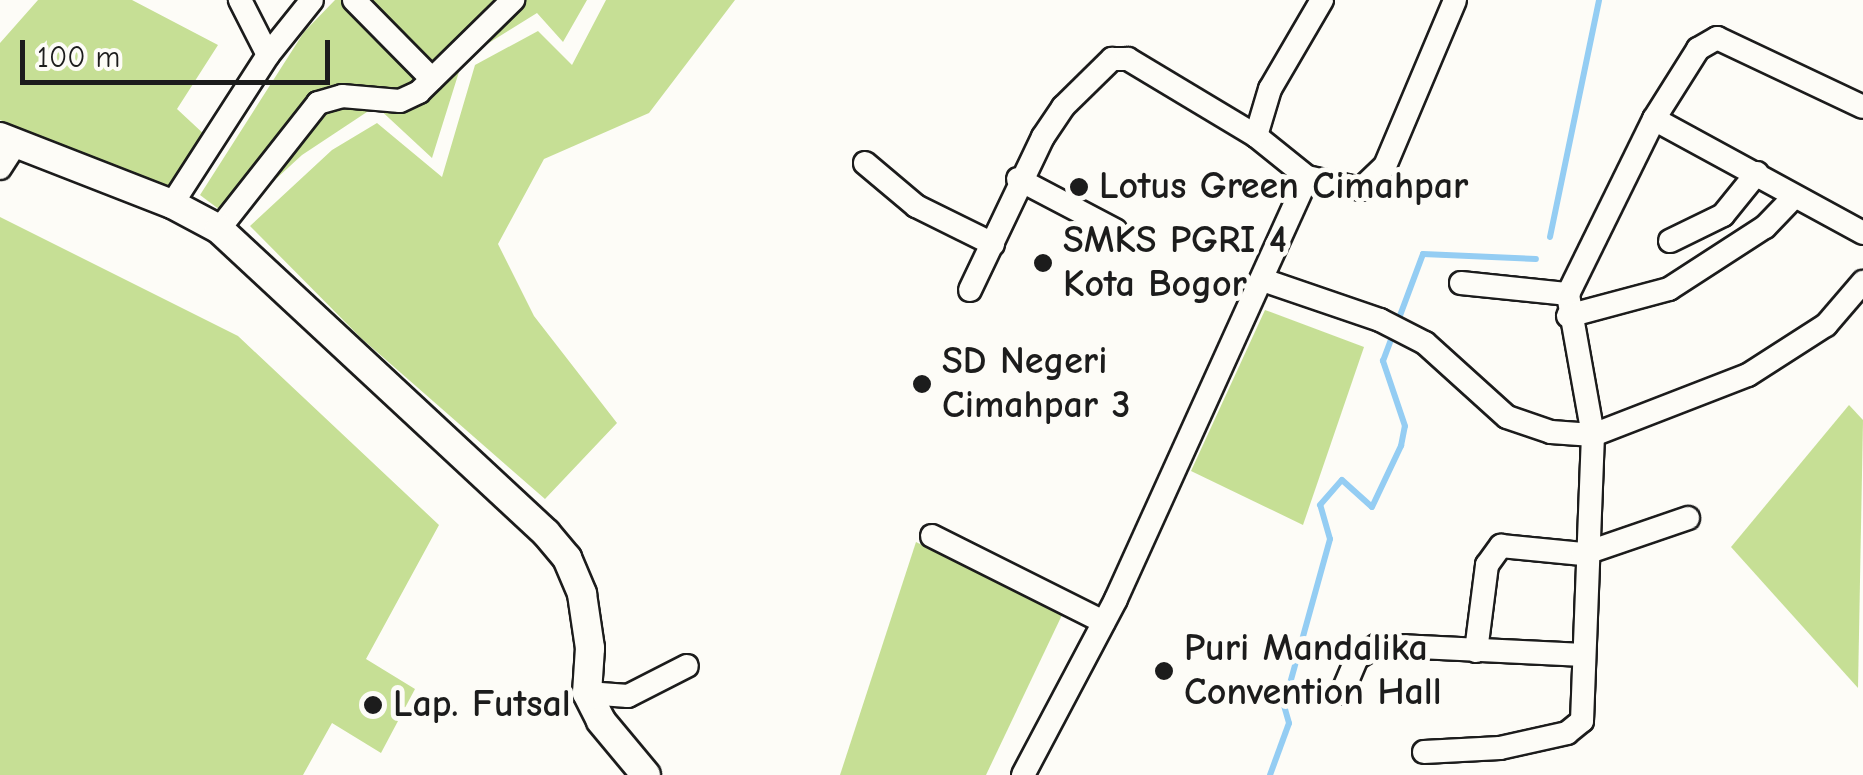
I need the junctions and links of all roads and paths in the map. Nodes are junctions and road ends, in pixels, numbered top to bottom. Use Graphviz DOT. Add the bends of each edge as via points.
graph roads {
  1 [pos="240,0"];
  2 [pos="312,0"];
  3 [pos="354,0"];
  4 [pos="513,0"];
  5 [pos="1322,0"];
  6 [pos="1454,0"];
  7 [pos="268,55"];
  8 [pos="432,79"];
  9 [pos="1863,107"];
  10 [pos="1654,119"];
  11 [pos="1256,136"];
  12 [pos="8,140"];
  13 [pos="865,163"];
  14 [pos="0,168"];
  15 [pos="1757,172"];
  16 [pos="1307,177"];
  17 [pos="1018,179"];
  18 [pos="1792,199"];
  19 [pos="172,204"];
  20 [pos="219,229"];
  21 [pos="1115,230"];
  22 [pos="1863,233"];
  23 [pos="1670,241"];
  24 [pos="993,244"];
  25 [pos="1263,280"];
  26 [pos="1863,282"];
  27 [pos="1461,283"];
  28 [pos="970,290"];
  29 [pos="1568,305"];
  30 [pos="1593,435"];
  31 [pos="1688,518"];
  32 [pos="932,536"];
  33 [pos="1583,554"];
  34 [pos="1104,622"];
  35 [pos="1476,651"];
  36 [pos="1584,655"];
  37 [pos="688,666"];
  38 [pos="587,693"];
  39 [pos="1342,693"];
  40 [pos="1424,752"];
  41 [pos="646,775"];
  42 [pos="1023,775"];
  1 -- 7 [label="street"];
  2 -- 7 [label="street"];
  3 -- 8 [label="street"];
  4 -- 8 [label="street"];
  5 -- 11 [label="street" via="1270,89"];
  6 -- 16 [label="street" via="1374,182 1345,188"];
  7 -- 19 [label="street"];
  8 -- 20 [label="street" via="400,101 342,96 318,103"];
  9 -- 10 [label="street" via="1717,38 1698,48"];
  10 -- 15 [label="street"];
  10 -- 29 [label="street"];
  11 -- 16 [label="street"];
  11 -- 17 [label="street" via="1128,59 1112,59 1063,107"];
  12 -- 14 [label="street"];
  12 -- 19 [label="street"];
  13 -- 24 [label="street" via="916,206"];
  15 -- 18 [label="street"];
  15 -- 23 [label="street" via="1723,214"];
  16 -- 25 [label="street"];
  17 -- 21 [label="street"];
  17 -- 24 [label="street"];
  18 -- 22 [label="street"];
  18 -- 29 [label="street" via="1765,227 1669,289"];
  19 -- 20 [label="street"];
  20 -- 38 [label="street" via="567,558 586,614"];
  24 -- 28 [label="street"];
  25 -- 30 [label="street" via="1380,320 1425,343 1506,417 1551,432"];
  25 -- 34 [label="street"];
  26 -- 30 [label="street" via="1826,325 1748,375"];
  27 -- 29 [label="street"];
  29 -- 30 [label="street"];
  30 -- 33 [label="street"];
  31 -- 33 [label="street"];
  32 -- 34 [label="street"];
  33 -- 35 [label="street" via="1512,545 1492,554"];
  33 -- 36 [label="street"];
  34 -- 42 [label="street"];
  35 -- 36 [label="street"];
  35 -- 39 [label="street" via="1378,645 1356,658"];
  36 -- 40 [label="street" via="1576,728 1500,748"];
  37 -- 38 [label="street" via="628,696"];
  38 -- 41 [label="street" via="601,722"];
}
